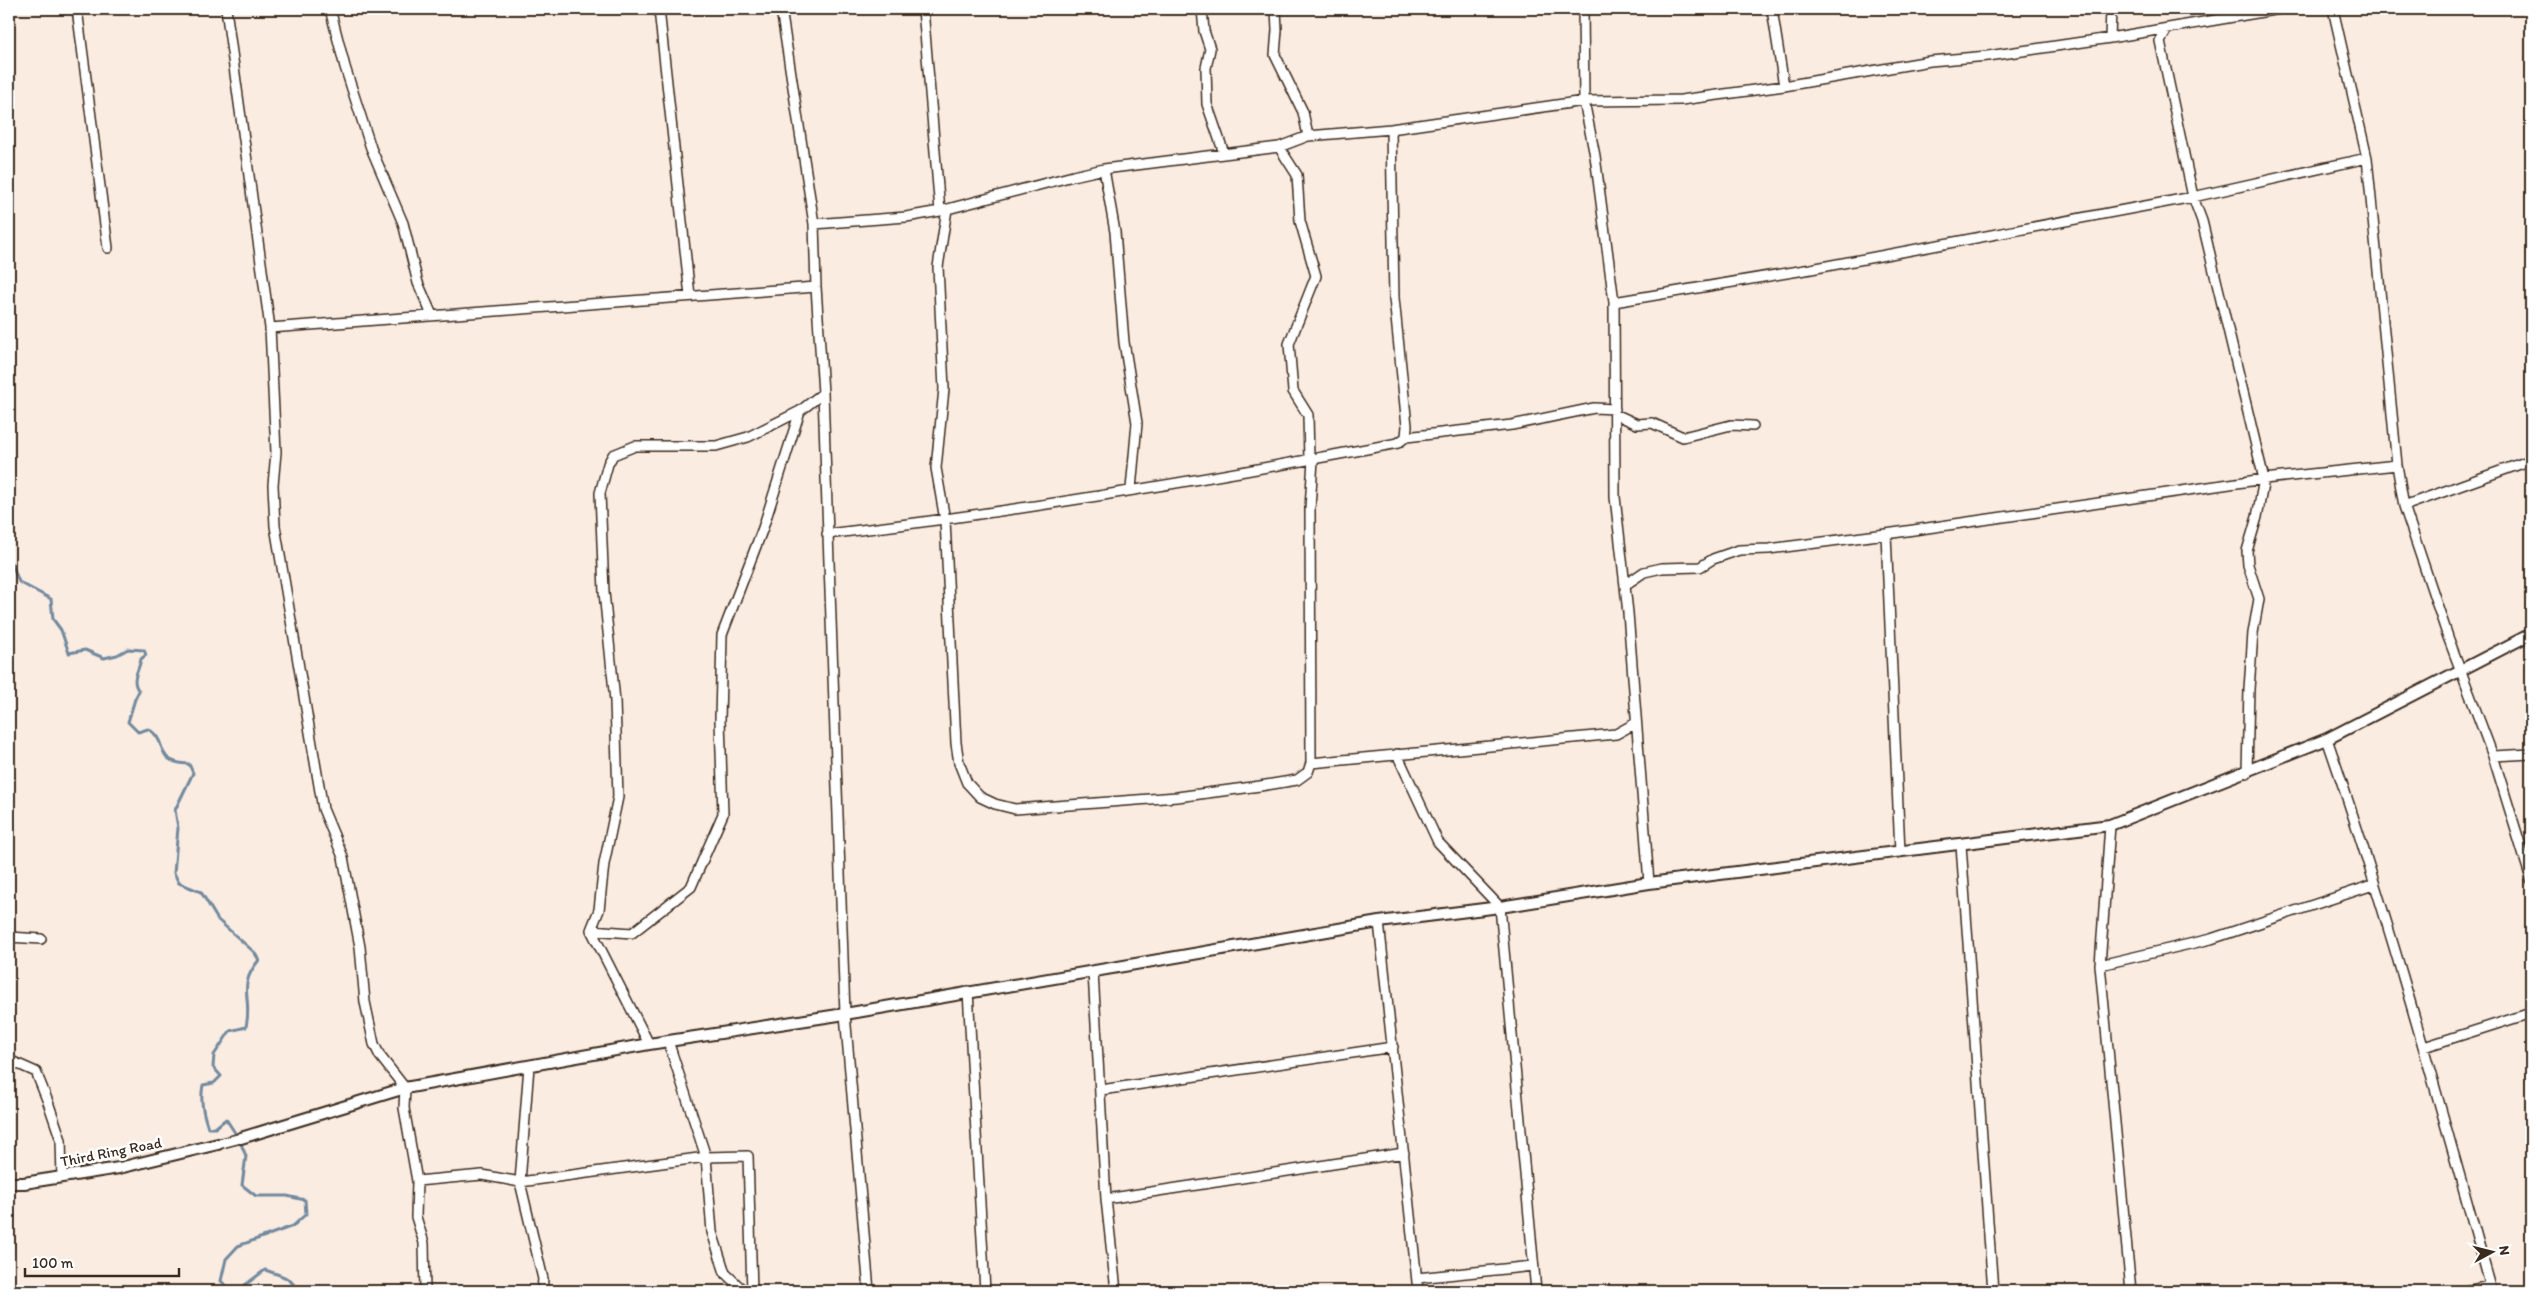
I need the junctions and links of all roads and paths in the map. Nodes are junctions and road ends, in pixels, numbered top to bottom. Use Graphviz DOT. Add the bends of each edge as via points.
graph roads {
  1 [pos="77,9"];
  2 [pos="226,9"];
  3 [pos="330,9"];
  4 [pos="659,9"];
  5 [pos="781,9"];
  6 [pos="922,9"];
  7 [pos="1202,9"];
  8 [pos="1276,9"];
  9 [pos="1582,9"];
  10 [pos="1772,9"];
  11 [pos="2111,9"];
  12 [pos="2280,9"];
  13 [pos="2334,9"];
  14 [pos="2167,29"];
  15 [pos="2110,38"];
  16 [pos="1784,86"];
  17 [pos="1584,101"];
  18 [pos="1391,129"];
  19 [pos="1308,136"];
  20 [pos="1279,147"];
  21 [pos="1224,153"];
  22 [pos="2367,158"];
  23 [pos="1104,170"];
  24 [pos="2193,198"];
  25 [pos="944,210"];
  26 [pos="814,224"];
  27 [pos="108,248"];
  28 [pos="816,287"];
  29 [pos="690,296"];
  30 [pos="1614,302"];
  31 [pos="432,315"];
  32 [pos="270,328"];
  33 [pos="823,392"];
  34 [pos="800,411"];
  35 [pos="1615,411"];
  36 [pos="1753,426"];
  37 [pos="1406,437"];
  38 [pos="1311,459"];
  39 [pos="2531,460"];
  40 [pos="2397,465"];
  41 [pos="2264,479"];
  42 [pos="1131,489"];
  43 [pos="2404,506"];
  44 [pos="945,520"];
  45 [pos="827,534"];
  46 [pos="1886,534"];
  47 [pos="1625,585"];
  48 [pos="2531,634"];
  49 [pos="2462,668"];
  50 [pos="1636,723"];
  51 [pos="2327,739"];
  52 [pos="1398,754"];
  53 [pos="2531,754"];
  54 [pos="2493,756"];
  55 [pos="1311,762"];
  56 [pos="2246,772"];
  57 [pos="2110,825"];
  58 [pos="1961,845"];
  59 [pos="1900,852"];
  60 [pos="2531,879"];
  61 [pos="1649,883"];
  62 [pos="2374,884"];
  63 [pos="1500,907"];
  64 [pos="1379,922"];
  65 [pos="592,930"];
  66 [pos="9,937"];
  67 [pos="41,939"];
  68 [pos="2100,965"];
  69 [pos="1093,972"];
  70 [pos="968,991"];
  71 [pos="2531,1013"];
  72 [pos="846,1014"];
  73 [pos="668,1041"];
  74 [pos="649,1044"];
  75 [pos="2424,1047"];
  76 [pos="1394,1048"];
  77 [pos="9,1060"];
  78 [pos="529,1066"];
  79 [pos="405,1088"];
  80 [pos="1101,1090"];
  81 [pos="241,1138"];
  82 [pos="218,1144"];
  83 [pos="1404,1153"];
  84 [pos="706,1158"];
  85 [pos="62,1177"];
  86 [pos="417,1182"];
  87 [pos="520,1182"];
  88 [pos="9,1183"];
  89 [pos="1106,1199"];
  90 [pos="1534,1266"];
  91 [pos="1417,1278"];
  92 [pos="2491,1288"];
  93 [pos="425,1291"];
  94 [pos="542,1291"];
  95 [pos="744,1291"];
  96 [pos="752,1291"];
  97 [pos="868,1291"];
  98 [pos="985,1291"];
  99 [pos="1078,1291"];
  100 [pos="1116,1291"];
  101 [pos="1418,1291"];
  102 [pos="1536,1291"];
  103 [pos="1993,1291"];
  104 [pos="2131,1291"];
  105 [pos="2465,1291"];
  1 -- 27 [label="street"];
  2 -- 32 [label="street"];
  3 -- 31 [label="street" via="368,139 403,223 418,282"];
  4 -- 29 [label="street"];
  5 -- 26 [label="street"];
  6 -- 25 [label="street"];
  7 -- 21 [label="street" via="1210,49 1206,68 1207,104"];
  8 -- 19 [label="street" via="1275,55 1303,112"];
  9 -- 17 [label="street"];
  10 -- 16 [label="street"];
  11 -- 15 [label="street"];
  12 -- 14 [label="street"];
  13 -- 22 [label="street"];
  14 -- 15 [label="street"];
  14 -- 24 [label="street" via="2160,41 2162,55"];
  15 -- 16 [label="street" via="1930,61"];
  16 -- 17 [label="street" via="1681,100"];
  17 -- 18 [label="street"];
  17 -- 30 [label="street" via="1595,156"];
  18 -- 19 [label="street"];
  18 -- 37 [label="street" via="1394,298"];
  19 -- 20 [label="street"];
  20 -- 21 [label="street"];
  20 -- 38 [label="street" via="1297,174 1300,221 1316,276 1289,344 1293,391 1308,415"];
  21 -- 23 [label="street"];
  22 -- 24 [label="street"];
  22 -- 40 [label="street"];
  23 -- 25 [label="street"];
  23 -- 42 [label="street" via="1115,232 1124,342 1137,423"];
  24 -- 30 [label="street"];
  24 -- 41 [label="street" via="2202,221"];
  25 -- 26 [label="street" via="906,217"];
  25 -- 44 [label="street" via="938,267 944,389 936,468"];
  26 -- 28 [label="street"];
  28 -- 29 [label="street"];
  28 -- 33 [label="street"];
  29 -- 31 [label="street"];
  30 -- 35 [label="street"];
  31 -- 32 [label="street"];
  32 -- 79 [label="street" via="276,452 273,486 275,526 322,809 343,857 374,1044"];
  33 -- 34 [label="street"];
  33 -- 45 [label="street"];
  34 -- 65 [label="street" via="764,528 722,635 723,814 691,888 632,933"];
  34 -- 65 [label="street" via="748,438 716,446 635,446 613,455 608,464 600,493 604,592 615,701 618,797 604,864 599,910"];
  35 -- 36 [label="street" via="1637,424 1652,422 1683,437 1731,425"];
  35 -- 37 [label="street" via="1594,408 1512,425"];
  35 -- 47 [label="street" via="1615,497"];
  37 -- 38 [label="street" via="1398,443"];
  38 -- 42 [label="street"];
  38 -- 55 [label="street"];
  39 -- 43 [label="street"];
  40 -- 41 [label="street"];
  40 -- 43 [label="street"];
  41 -- 46 [label="street"];
  41 -- 56 [label="street" via="2247,551 2248,566 2259,599 2253,632"];
  42 -- 44 [label="street"];
  43 -- 49 [label="street" via="2445,630"];
  44 -- 45 [label="street"];
  44 -- 55 [label="street" via="956,743 967,783 980,796 1015,810 1177,797 1297,780 1308,772"];
  45 -- 72 [label="street"];
  46 -- 47 [label="street" via="1739,550 1700,567 1644,572"];
  46 -- 59 [label="street"];
  47 -- 50 [label="street"];
  48 -- 49 [label="street"];
  49 -- 51 [label="street"];
  49 -- 54 [label="street"];
  50 -- 52 [label="street" via="1616,734"];
  50 -- 61 [label="street"];
  51 -- 56 [label="street"];
  51 -- 62 [label="street"];
  52 -- 55 [label="street"];
  52 -- 63 [label="street" via="1438,842"];
  53 -- 54 [label="street"];
  54 -- 60 [label="street"];
  56 -- 57 [label="street"];
  57 -- 58 [label="street"];
  57 -- 68 [label="street"];
  58 -- 59 [label="street"];
  58 -- 103 [label="street"];
  59 -- 61 [label="street"];
  61 -- 63 [label="street"];
  62 -- 68 [label="street" via="2212,939"];
  62 -- 75 [label="street"];
  63 -- 64 [label="street"];
  63 -- 90 [label="street"];
  64 -- 69 [label="street"];
  64 -- 76 [label="street"];
  65 -- 74 [label="street"];
  66 -- 67 [label="street"];
  68 -- 104 [label="street"];
  69 -- 70 [label="street"];
  69 -- 80 [label="street"];
  70 -- 72 [label="street"];
  70 -- 98 [label="street"];
  71 -- 75 [label="street"];
  72 -- 73 [label="street"];
  72 -- 97 [label="street"];
  73 -- 74 [label="street"];
  73 -- 84 [label="street"];
  74 -- 78 [label="street"];
  75 -- 92 [label="street"];
  76 -- 80 [label="street"];
  76 -- 83 [label="street"];
  77 -- 85 [label="street" via="36,1072 60,1140"];
  78 -- 79 [label="street"];
  78 -- 87 [label="street"];
  79 -- 81 [label="street"];
  79 -- 86 [label="street" via="404,1108"];
  80 -- 89 [label="street"];
  81 -- 82 [label="street"];
  82 -- 85 [label="street, Third Ring Road" via="119,1168"];
  83 -- 89 [label="street"];
  83 -- 91 [label="street"];
  84 -- 87 [label="street"];
  84 -- 95 [label="street" via="712,1232 725,1273"];
  84 -- 96 [label="street" via="748,1156"];
  85 -- 88 [label="street, Third Ring Road"];
  86 -- 87 [label="street" via="482,1175"];
  86 -- 93 [label="street" via="416,1217 424,1243"];
  87 -- 94 [label="street" via="543,1279"];
  89 -- 100 [label="street"];
  90 -- 91 [label="street"];
  90 -- 102 [label="street"];
  91 -- 101 [label="street"];
  92 -- 105 [label="street"];
  99 -- 100 [label="street"];
}
